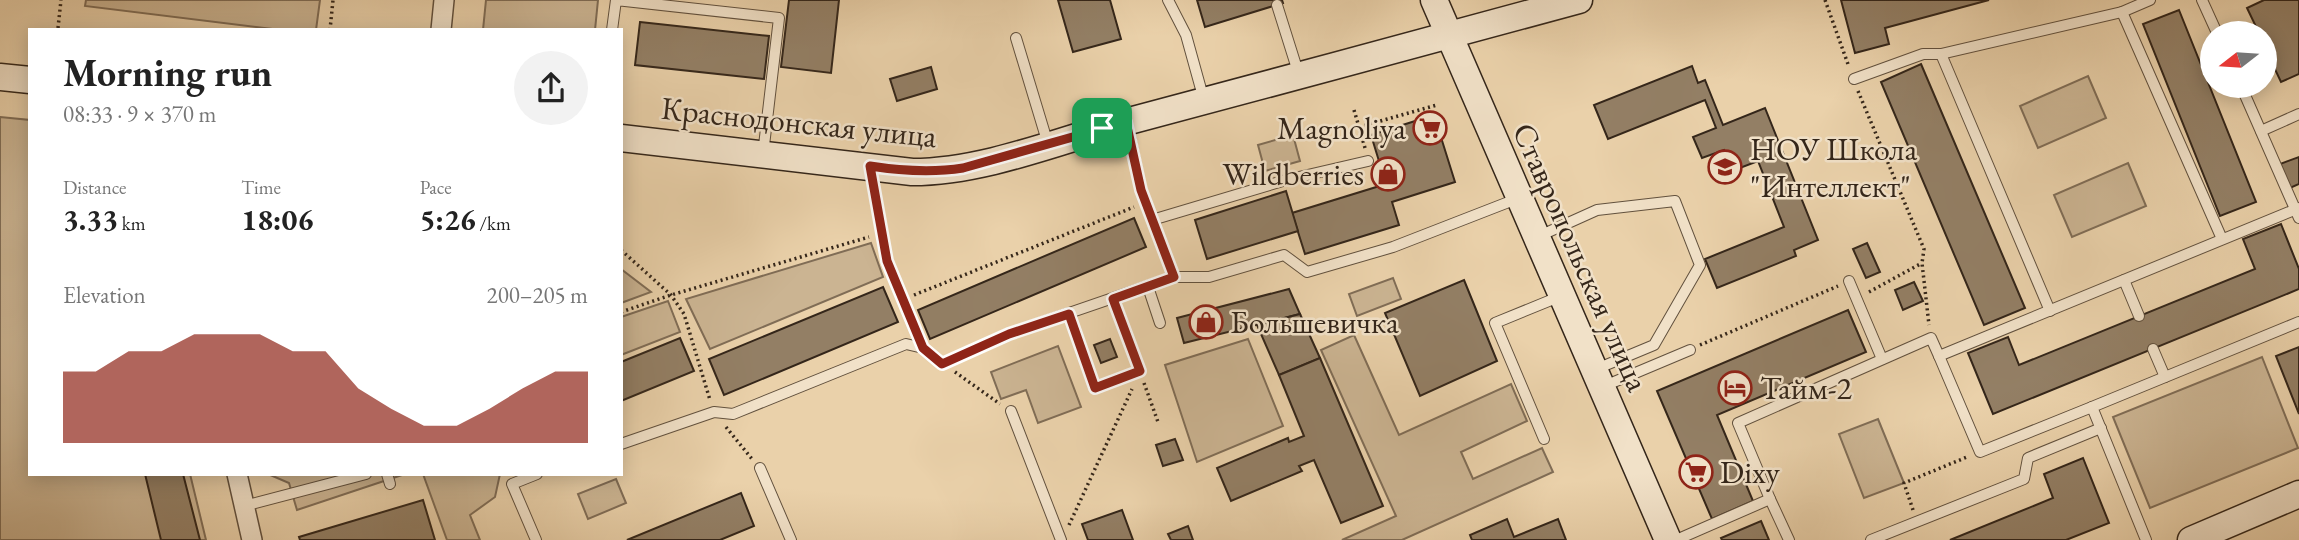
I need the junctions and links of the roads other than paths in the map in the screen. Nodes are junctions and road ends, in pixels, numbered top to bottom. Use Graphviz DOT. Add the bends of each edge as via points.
graph roads {
  1 [pos="444,0"];
  2 [pos="1168,0"];
  3 [pos="1434,0"];
  4 [pos="1578,0"];
  5 [pos="2150,0"];
  6 [pos="2202,0"];
  7 [pos="1277,5"];
  8 [pos="2122,12"];
  9 [pos="2212,21"];
  10 [pos="441,28"];
  11 [pos="612,28"];
  12 [pos="1449,35"];
  13 [pos="1016,38"];
  14 [pos="1941,54"];
  15 [pos="1299,75"];
  16 [pos="0,77"];
  17 [pos="1854,79"];
  18 [pos="28,80"];
  19 [pos="2247,98"];
  20 [pos="1204,101"];
  21 [pos="2299,114"];
  22 [pos="1126,122"];
  23 [pos="2262,131"];
  24 [pos="623,138"];
  25 [pos="1048,144"];
  26 [pos="763,153"];
  27 [pos="1368,161"];
  28 [pos="870,166"];
  29 [pos="1519,198"];
  30 [pos="2298,212"];
  31 [pos="1153,220"];
  32 [pos="1536,237"];
  33 [pos="2222,239"];
  34 [pos="1174,277"];
  35 [pos="2124,280"];
  36 [pos="1849,281"];
  37 [pos="1148,287"];
  38 [pos="1562,296"];
  39 [pos="1113,299"];
  40 [pos="2050,310"];
  41 [pos="1069,314"];
  42 [pos="2139,316"];
  43 [pos="2299,322"];
  44 [pos="1160,323"];
  45 [pos="923,348"];
  46 [pos="2153,349"];
  47 [pos="1690,350"];
  48 [pos="1939,356"];
  49 [pos="1882,359"];
  50 [pos="2165,377"];
  51 [pos="1598,379"];
  52 [pos="2092,407"];
  53 [pos="1011,411"];
  54 [pos="2101,428"];
  55 [pos="1544,439"];
  56 [pos="623,443"];
  57 [pos="760,468"];
  58 [pos="237,476"];
  59 [pos="358,476"];
  60 [pos="532,476"];
  61 [pos="2299,494"];
  62 [pos="1770,499"];
  63 [pos="244,506"];
  64 [pos="1884,538"];
  65 [pos="252,540"];
  66 [pos="536,540"];
  67 [pos="791,540"];
  68 [pos="1061,540"];
  69 [pos="1668,540"];
  70 [pos="1676,540"];
  71 [pos="1789,540"];
  72 [pos="1871,540"];
  73 [pos="2146,540"];
  74 [pos="2191,540"];
  1 -- 10 [label="street"];
  2 -- 20 [label="lane" via="1186,35"];
  3 -- 12 [label="main road, Ставропольская улица"];
  4 -- 12 [label="main road, Краснодонская улица"];
  5 -- 8 [label="lane"];
  6 -- 9 [label="lane"];
  7 -- 15 [label="lane"];
  8 -- 14 [label="lane"];
  8 -- 33 [label="lane"];
  11 -- 26 [label="lane" via="615,0 779,18"];
  12 -- 15 [label="main road, Краснодонская улица"];
  12 -- 29 [label="main road, Ставропольская улица"];
  13 -- 25 [label="lane"];
  14 -- 17 [label="lane" via="1923,54"];
  14 -- 40 [label="lane"];
  15 -- 20 [label="main road, Краснодонская улица"];
  16 -- 18 [label="main road"];
  19 -- 23 [label="lane"];
  20 -- 22 [label="main road, Краснодонская улица"];
  21 -- 23 [label="lane"];
  22 -- 25 [label="main road, Краснодонская улица"];
  22 -- 31 [label="lane"];
  23 -- 30 [label="lane"];
  24 -- 26 [label="main road, Краснодонская улица"];
  25 -- 28 [label="main road, Краснодонская улица" via="938,172"];
  26 -- 28 [label="main road, Краснодонская улица"];
  27 -- 31 [label="lane"];
  28 -- 45 [label="lane" via="887,261"];
  29 -- 32 [label="main road, Ставропольская улица"];
  29 -- 34 [label="lane" via="1393,247 1307,272 1284,255 1209,276"];
  30 -- 33 [label="lane"];
  31 -- 34 [label="lane"];
  32 -- 38 [label="main road, Ставропольская улица"];
  32 -- 51 [label="lane" via="1597,210 1675,201 1700,265 1654,345"];
  33 -- 35 [label="lane"];
  34 -- 37 [label="lane"];
  35 -- 40 [label="lane"];
  35 -- 42 [label="lane"];
  36 -- 49 [label="lane"];
  37 -- 39 [label="lane"];
  37 -- 44 [label="lane"];
  38 -- 51 [label="main road, Ставропольская улица"];
  38 -- 55 [label="lane" via="1495,323"];
  39 -- 41 [label="lane"];
  39 -- 41 [label="lane" via="1140,371 1095,388"];
  40 -- 48 [label="lane"];
  41 -- 45 [label="lane" via="942,364"];
  43 -- 50 [label="lane"];
  45 -- 56 [label="lane" via="906,344 733,414 714,412"];
  46 -- 50 [label="lane"];
  47 -- 51 [label="lane"];
  48 -- 49 [label="lane" via="1931,338"];
  48 -- 52 [label="lane" via="1980,452"];
  49 -- 62 [label="lane" via="1738,423"];
  50 -- 52 [label="lane"];
  51 -- 69 [label="main road, Ставропольская улица"];
  52 -- 54 [label="lane"];
  53 -- 68 [label="lane"];
  54 -- 64 [label="lane" via="2028,458 2024,479"];
  54 -- 73 [label="lane"];
  57 -- 67 [label="lane"];
  58 -- 63 [label="street"];
  59 -- 63 [label="lane"];
  60 -- 66 [label="lane" via="512,484"];
  61 -- 74 [label="main road"];
  62 -- 70 [label="lane"];
  62 -- 71 [label="lane"];
  63 -- 65 [label="street"];
  64 -- 72 [label="lane"];
}
